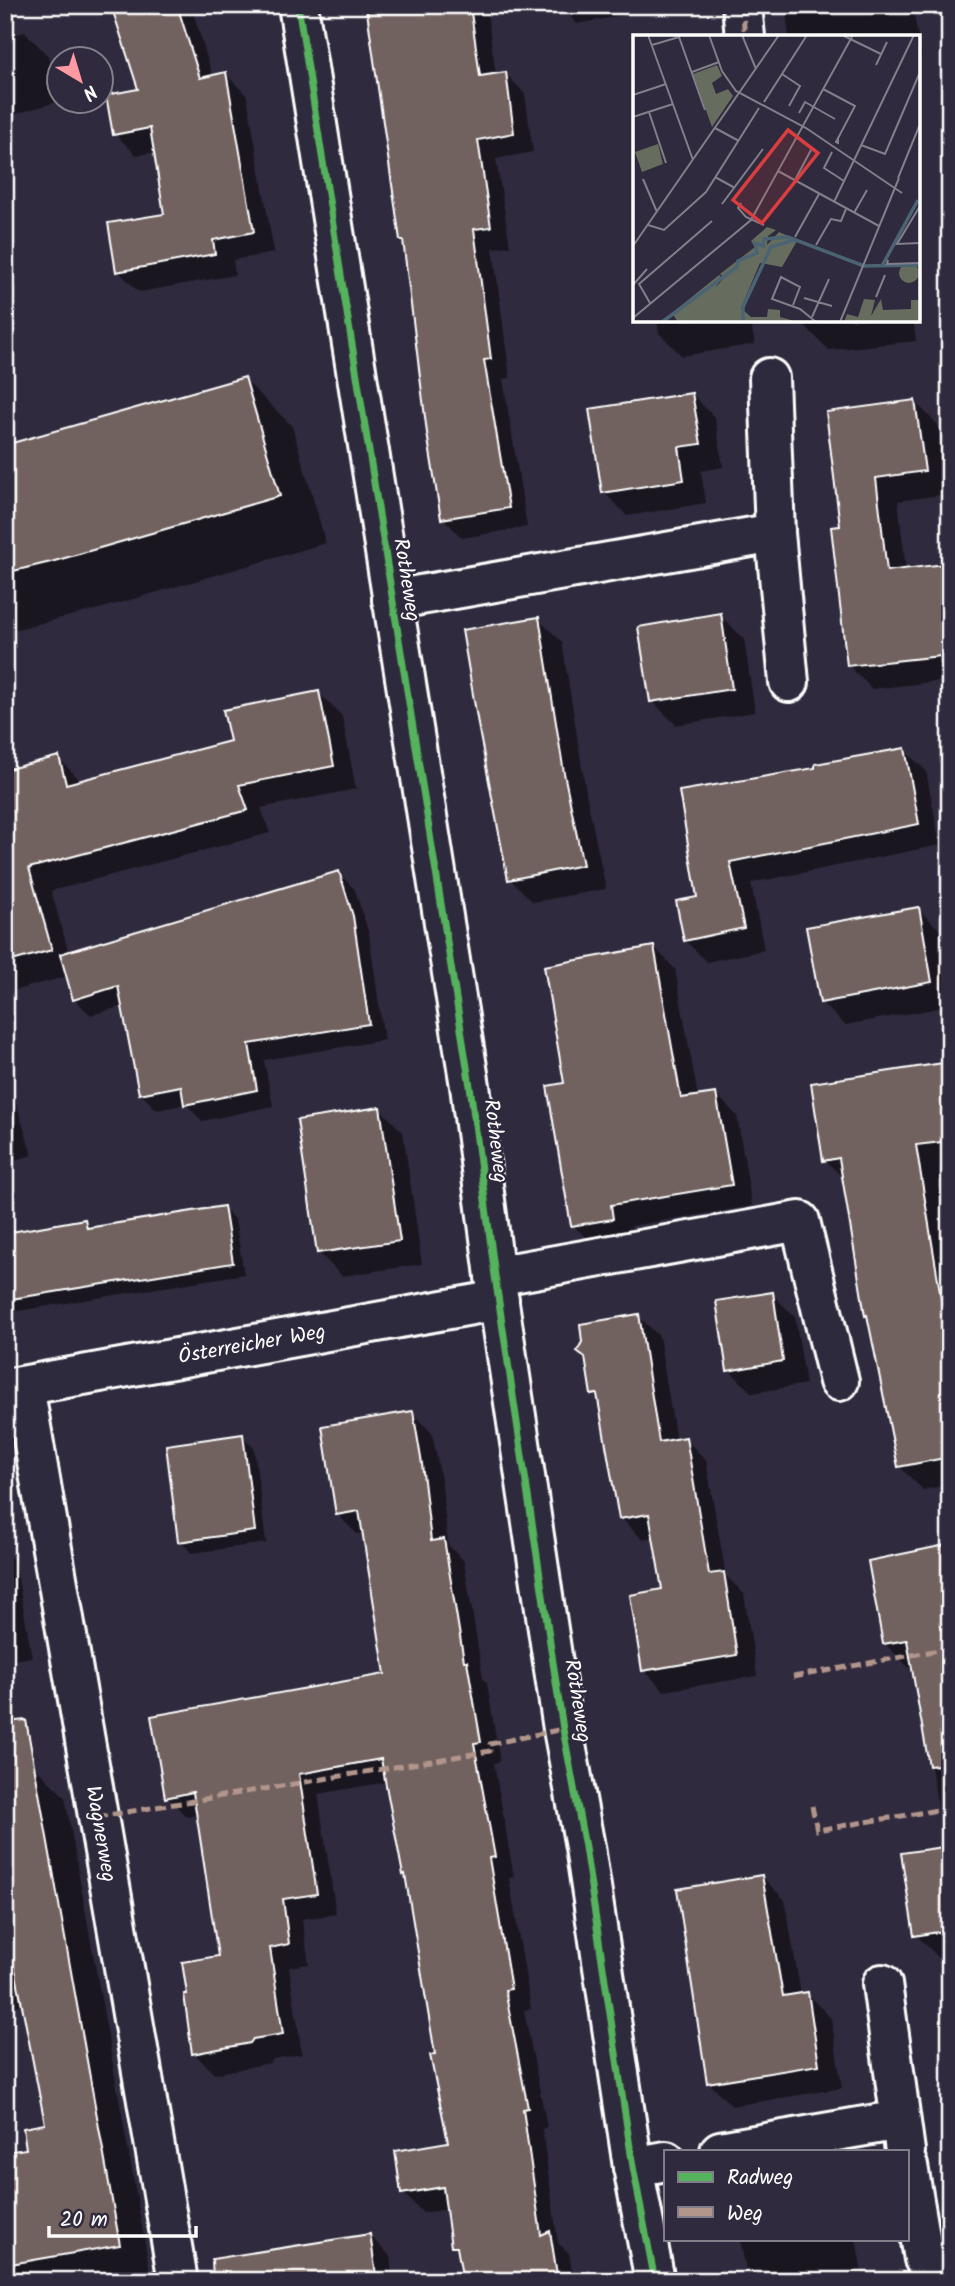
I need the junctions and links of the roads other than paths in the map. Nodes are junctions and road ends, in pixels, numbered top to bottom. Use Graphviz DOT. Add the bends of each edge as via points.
graph roads {
  1 [pos="298,5"];
  2 [pos="742,5"];
  3 [pos="745,35"];
  4 [pos="769,378"];
  5 [pos="775,533"];
  6 [pos="392,600"];
  7 [pos="789,682"];
  8 [pos="497,1288"];
  9 [pos="839,1381"];
  10 [pos="14,1388"];
  11 [pos="882,1984"];
  12 [pos="902,2135"];
  13 [pos="731,2150"];
  14 [pos="649,2164"];
  15 [pos="909,2172"];
  16 [pos="924,2259"];
  17 [pos="178,2281"];
  18 [pos="655,2281"];
  1 -- 6 [label="street, Rotheweg"];
  2 -- 3 [label="street"];
  4 -- 5 [label="street"];
  5 -- 6 [label="street, Rotheweg"];
  5 -- 7 [label="street"];
  6 -- 8 [label="street, Rotheweg" via="470,1086"];
  8 -- 9 [label="street" via="800,1222"];
  8 -- 10 [label="street, Österreicher Weg"];
  8 -- 14 [label="street, Rotheweg" via="563,1729"];
  10 -- 17 [label="street, Wagnerweg"];
  11 -- 12 [label="street"];
  12 -- 13 [label="street"];
  14 -- 18 [label="street, Rotheweg"];
  15 -- 16 [label="street"];
}
